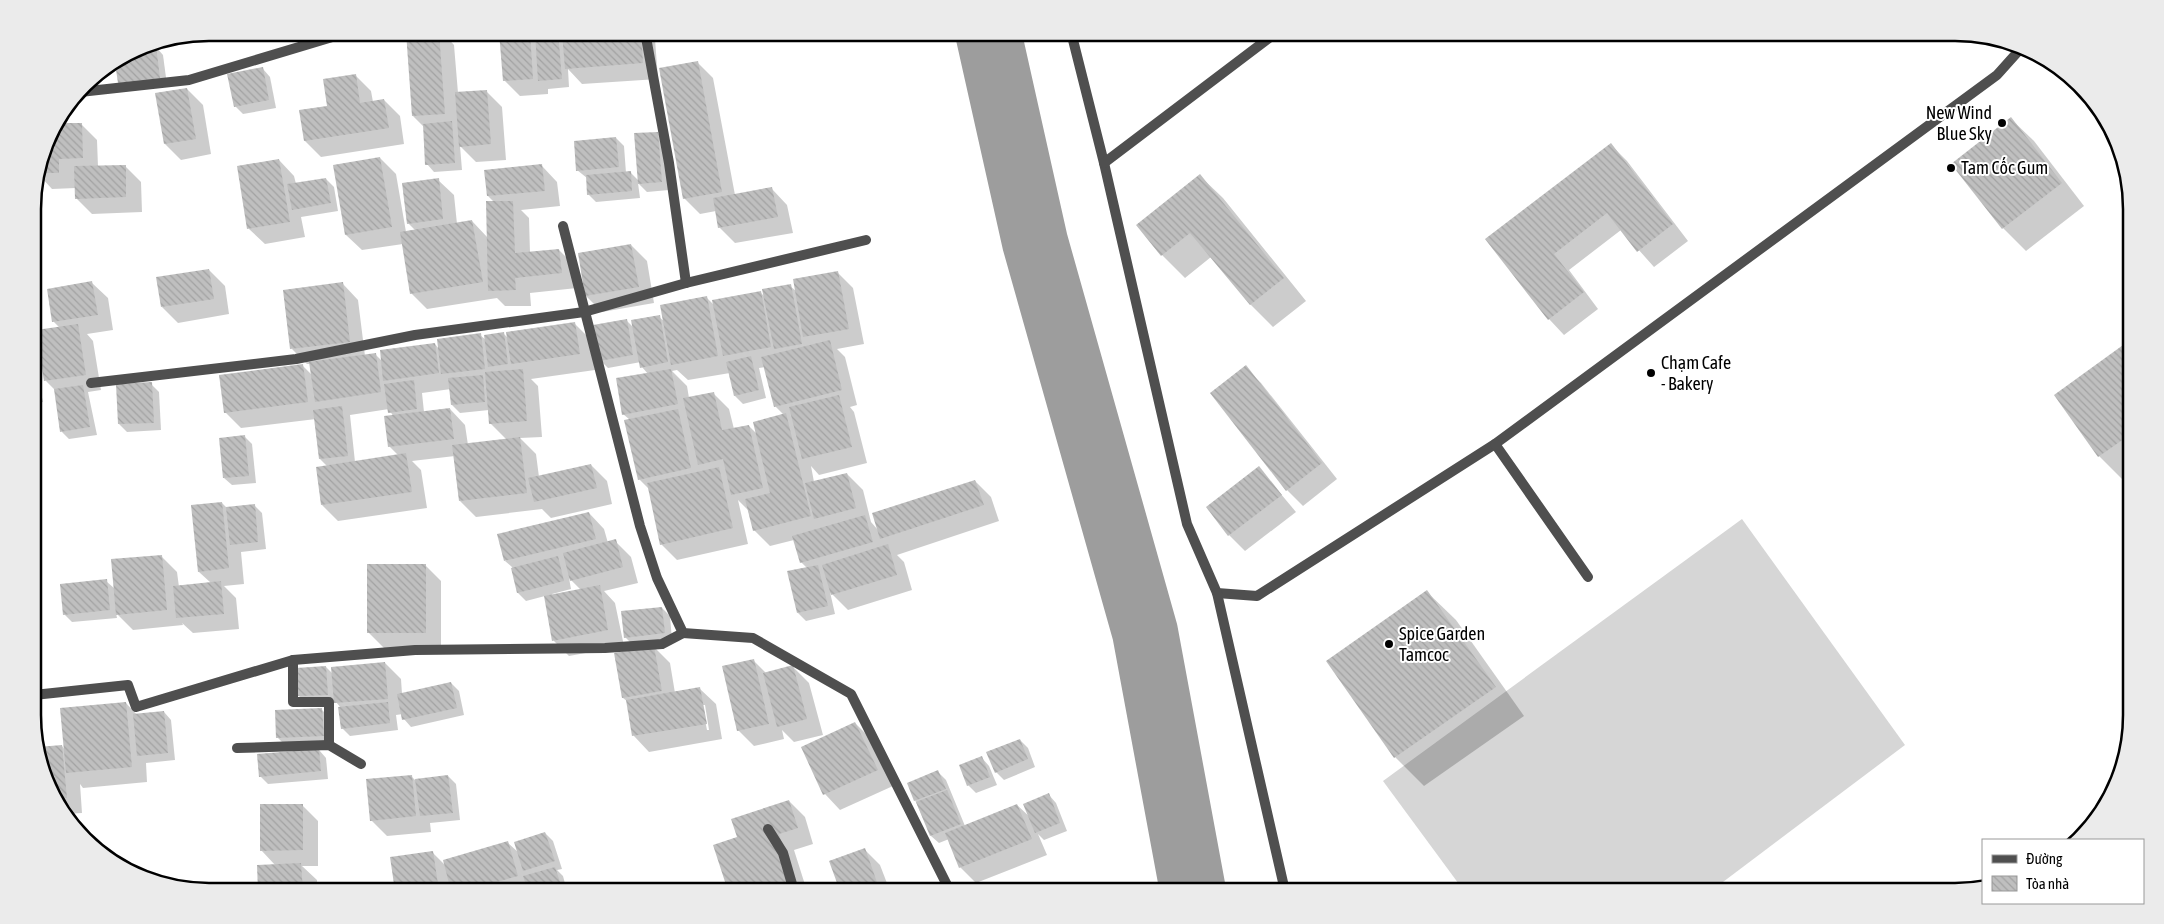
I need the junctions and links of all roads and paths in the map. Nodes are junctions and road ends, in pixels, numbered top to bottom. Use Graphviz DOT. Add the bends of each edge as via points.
graph roads {
  1 [pos="1265,41"];
  2 [pos="316,42"];
  3 [pos="647,42"];
  4 [pos="1073,42"];
  5 [pos="2017,53"];
  6 [pos="91,91"];
  7 [pos="1104,163"];
  8 [pos="563,226"];
  9 [pos="866,240"];
  10 [pos="686,283"];
  11 [pos="584,312"];
  12 [pos="91,383"];
  13 [pos="1495,444"];
  14 [pos="1588,577"];
  15 [pos="1217,593"];
  16 [pos="683,633"];
  17 [pos="293,660"];
  18 [pos="41,694"];
  19 [pos="329,745"];
  20 [pos="237,748"];
  21 [pos="361,764"];
  22 [pos="768,829"];
  23 [pos="1283,882"];
  24 [pos="792,883"];
  25 [pos="946,883"];
  1 -- 7 [label="street"];
  2 -- 6 [label="street" via="189,80"];
  3 -- 10 [label="street" via="669,162"];
  4 -- 7 [label="street"];
  5 -- 13 [label="street" via="1997,75"];
  7 -- 15 [label="street" via="1187,524"];
  8 -- 11 [label="street"];
  9 -- 10 [label="street"];
  10 -- 11 [label="street"];
  11 -- 12 [label="street" via="414,335 296,359"];
  11 -- 16 [label="street" via="640,526 657,578"];
  13 -- 14 [label="street"];
  13 -- 15 [label="street" via="1257,596"];
  15 -- 23 [label="street"];
  16 -- 17 [label="street" via="662,644 605,648 415,650"];
  16 -- 25 [label="street" via="752,638 852,694"];
  17 -- 18 [label="street" via="136,707 128,685"];
  17 -- 19 [label="street" via="293,702 329,702"];
  19 -- 20 [label="street"];
  19 -- 21 [label="street"];
  22 -- 24 [label="street" via="783,853"];
}
